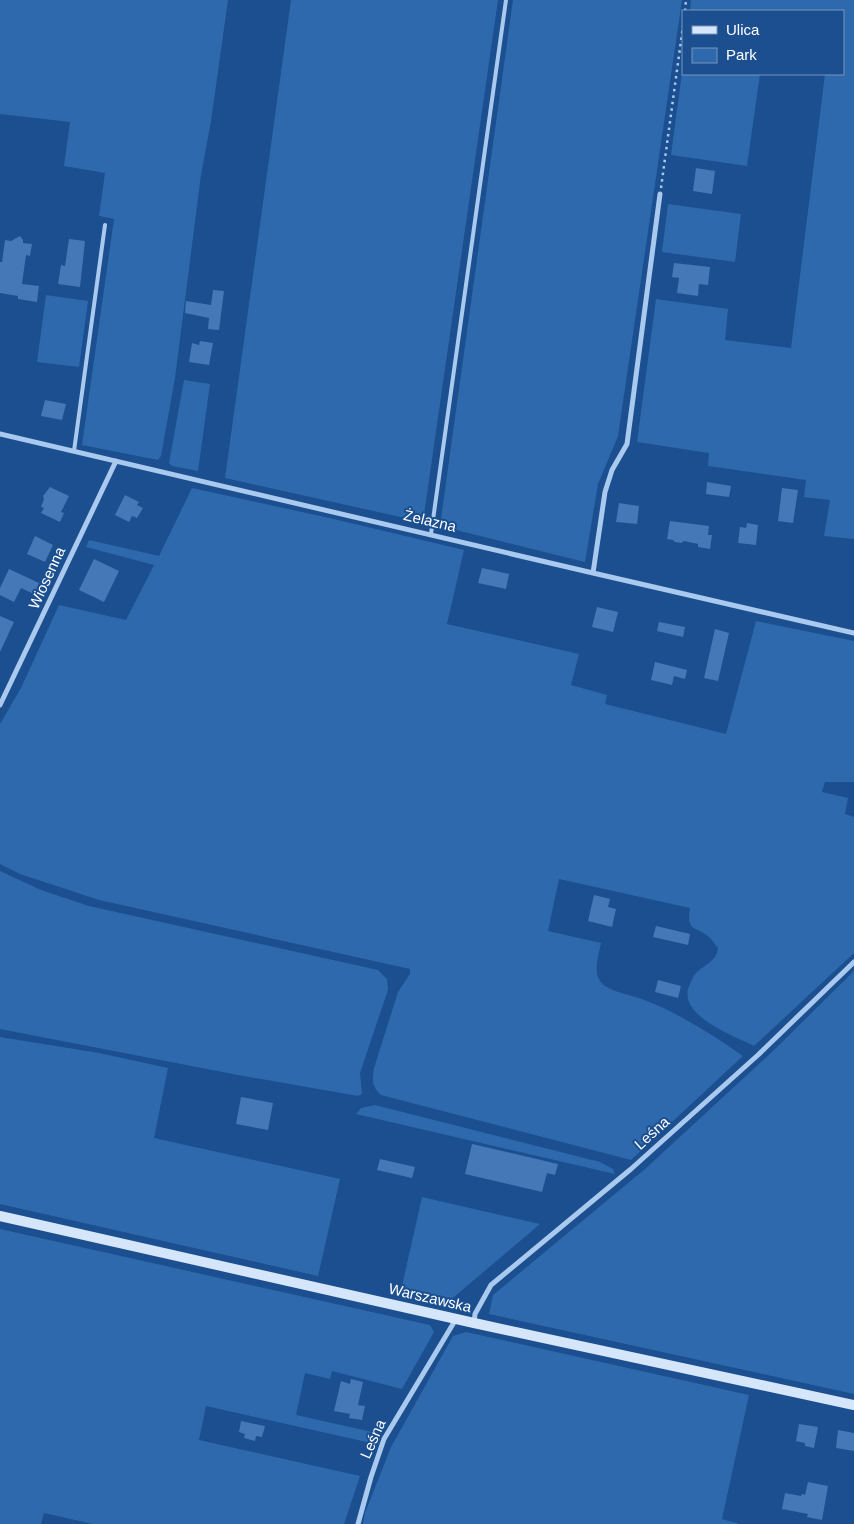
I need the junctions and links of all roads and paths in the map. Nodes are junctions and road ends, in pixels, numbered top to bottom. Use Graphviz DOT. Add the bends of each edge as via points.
graph roads {
  1 [pos="506,0"];
  2 [pos="682,33"];
  3 [pos="660,194"];
  4 [pos="104,225"];
  5 [pos="0,434"];
  6 [pos="74,451"];
  7 [pos="116,461"];
  8 [pos="431,534"];
  9 [pos="593,573"];
  10 [pos="854,633"];
  11 [pos="0,705"];
  12 [pos="854,962"];
  13 [pos="0,1216"];
  14 [pos="456,1319"];
  15 [pos="474,1323"];
  16 [pos="854,1405"];
  17 [pos="358,1524"];
  1 -- 8 [label="lane"];
  2 -- 3 [label="path"];
  3 -- 9 [label="street" via="627,444 608,480"];
  4 -- 6 [label="lane"];
  5 -- 6 [label="street, Żelazna"];
  6 -- 7 [label="street, Żelazna"];
  7 -- 8 [label="street, Żelazna"];
  7 -- 11 [label="street, Wiosenna"];
  8 -- 9 [label="street, Żelazna"];
  9 -- 10 [label="street, Żelazna"];
  12 -- 15 [label="street, Leśna" via="758,1055 631,1169 491,1285 475,1314"];
  13 -- 14 [label="street, Warszawska"];
  14 -- 15 [label="street, Warszawska"];
  14 -- 17 [label="street, Leśna" via="384,1439"];
  15 -- 16 [label="street, Warszawska"];
}
